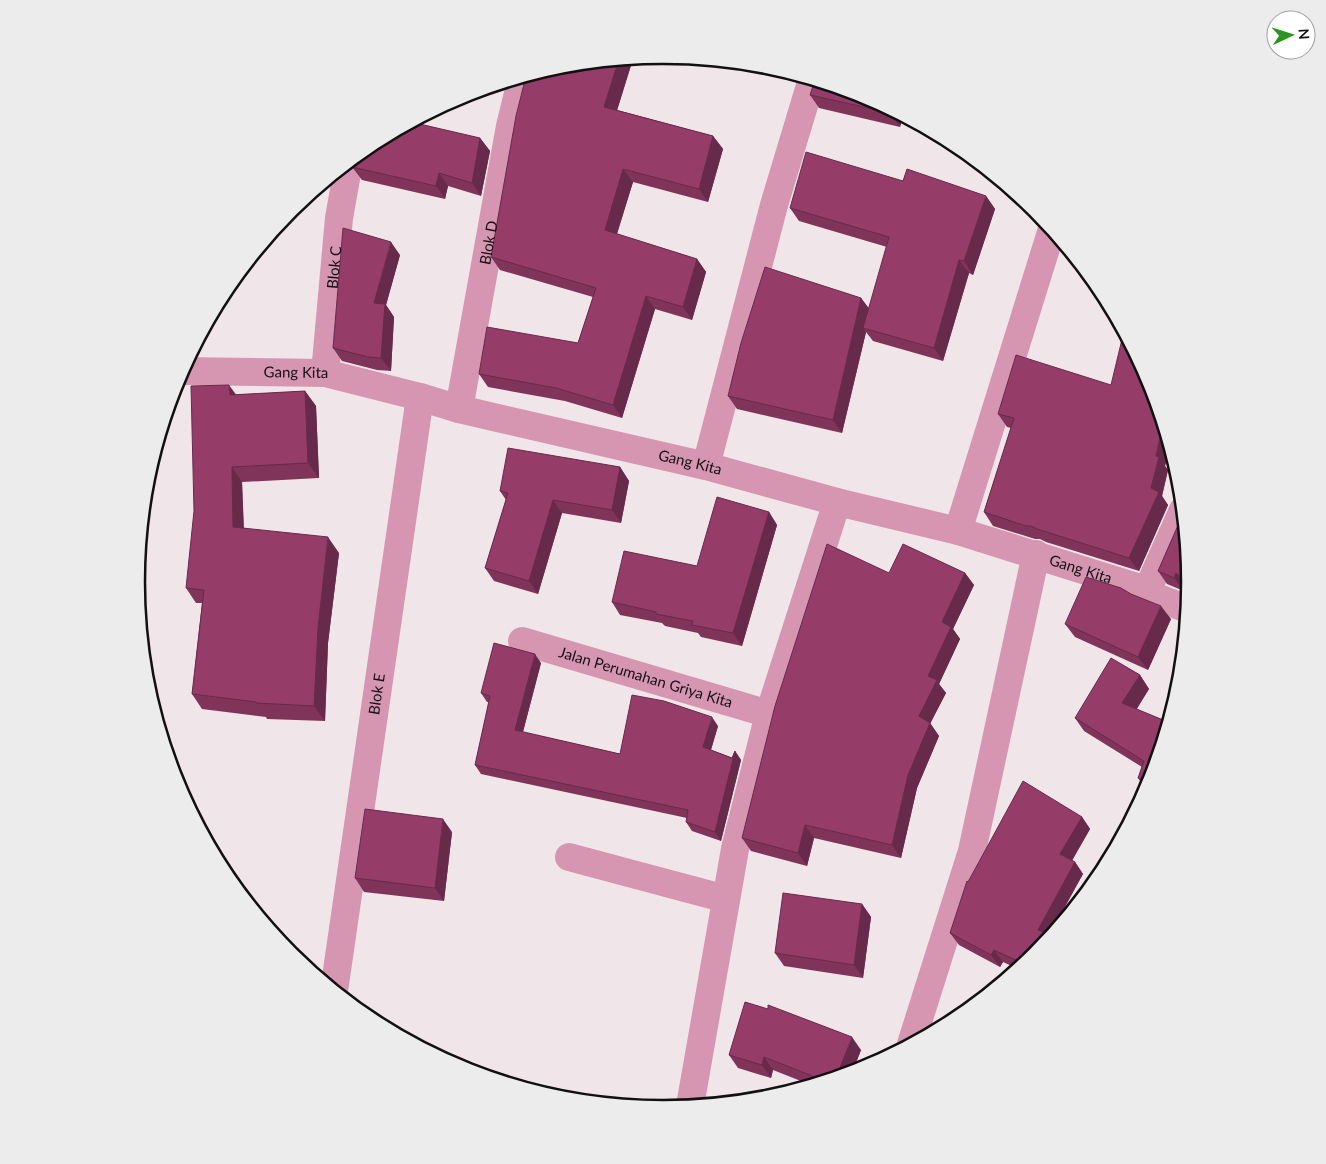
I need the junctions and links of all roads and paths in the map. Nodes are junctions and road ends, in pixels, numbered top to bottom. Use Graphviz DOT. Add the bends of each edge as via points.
graph roads {
  1 [pos="520,84"];
  2 [pos="810,85"];
  3 [pos="347,172"];
  4 [pos="1050,237"];
  5 [pos="190,371"];
  6 [pos="325,373"];
  7 [pos="420,397"];
  8 [pos="459,408"];
  9 [pos="706,466"];
  10 [pos="836,502"];
  11 [pos="1178,522"];
  12 [pos="958,531"];
  13 [pos="1036,554"];
  14 [pos="1146,593"];
  15 [pos="1180,606"];
  16 [pos="522,641"];
  17 [pos="769,714"];
  18 [pos="569,857"];
  19 [pos="726,899"];
  20 [pos="335,983"];
  21 [pos="914,1035"];
  22 [pos="691,1099"];
  1 -- 8 [label="street, Blok D"];
  2 -- 9 [label="street" via="774,205"];
  3 -- 6 [label="street, Blok C" via="339,218"];
  4 -- 12 [label="street"];
  5 -- 6 [label="street, Gang Kita"];
  6 -- 7 [label="street, Gang Kita"];
  7 -- 8 [label="street, Gang Kita"];
  7 -- 20 [label="street, Blok E"];
  8 -- 9 [label="street, Gang Kita"];
  9 -- 10 [label="street, Gang Kita"];
  10 -- 12 [label="street, Gang Kita"];
  10 -- 17 [label="street"];
  11 -- 14 [label="street"];
  12 -- 13 [label="street, Gang Kita"];
  13 -- 14 [label="street, Gang Kita" via="1137,587"];
  13 -- 21 [label="street" via="972,851"];
  14 -- 15 [label="street, Gang Kita"];
  16 -- 17 [label="street, Jalan Perumahan Griya Kita"];
  17 -- 19 [label="street" via="735,849"];
  18 -- 19 [label="street"];
  19 -- 22 [label="street"];
}
